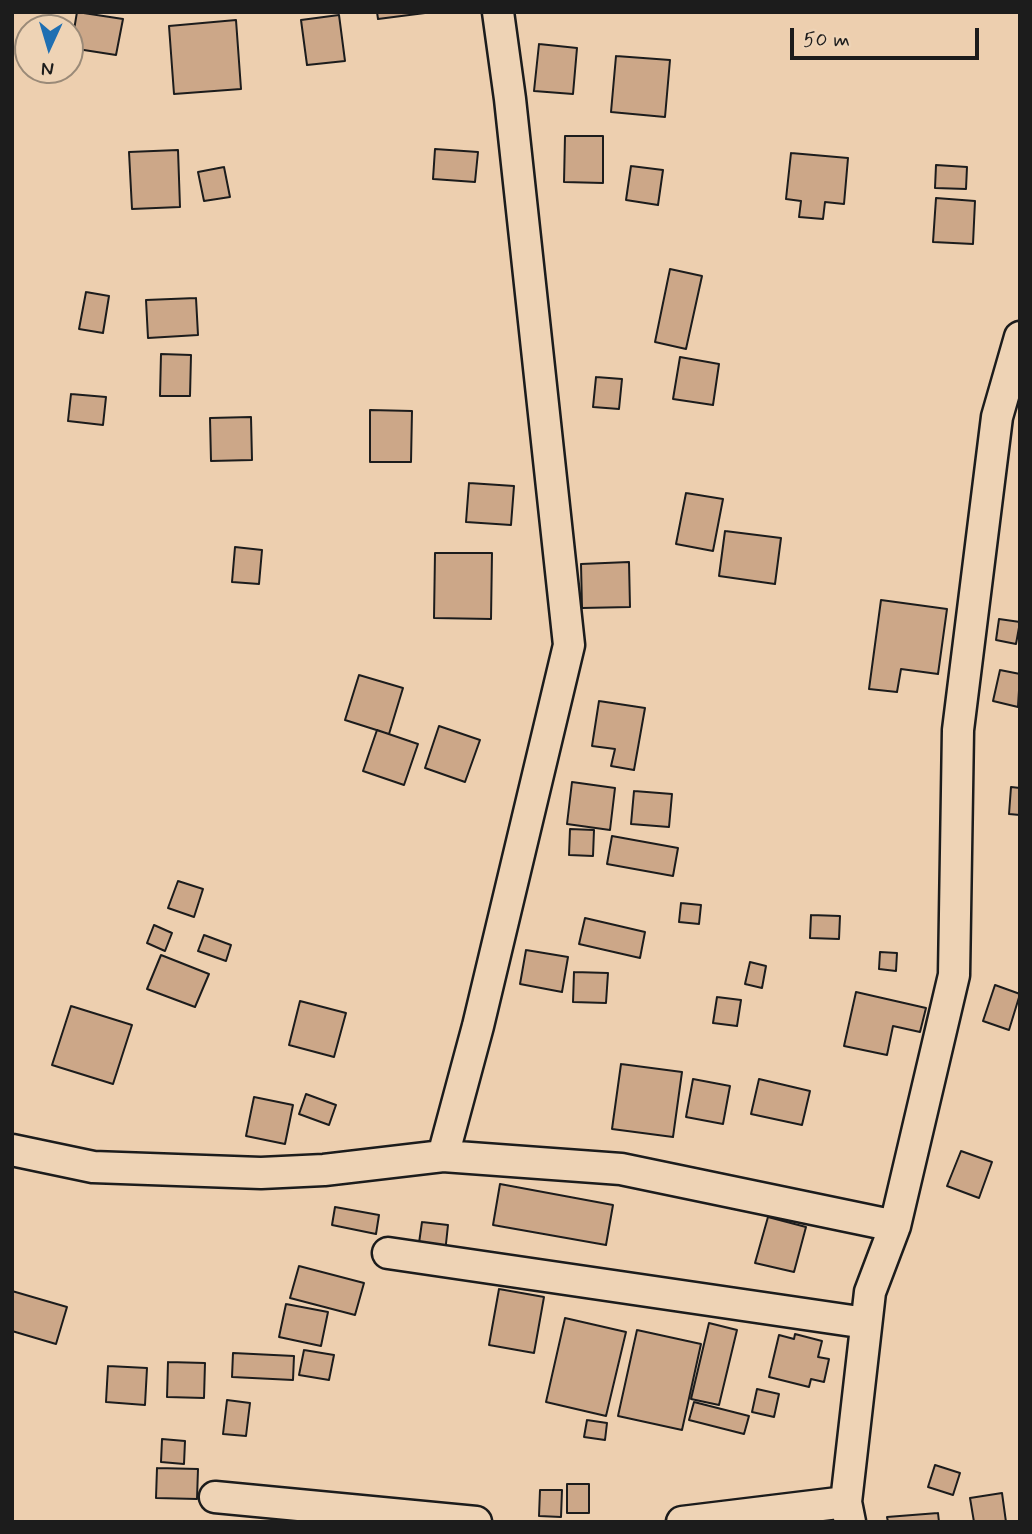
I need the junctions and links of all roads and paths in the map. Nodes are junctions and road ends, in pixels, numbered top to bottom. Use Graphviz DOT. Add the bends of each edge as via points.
graph roads {
  1 [pos="498,12"];
  2 [pos="1020,337"];
  3 [pos="12,1150"];
  4 [pos="443,1156"];
  5 [pos="895,1226"];
  6 [pos="388,1253"];
  7 [pos="866,1323"];
  8 [pos="215,1497"];
  9 [pos="848,1512"];
  10 [pos="476,1522"];
  11 [pos="682,1522"];
  1 -- 4 [label="street" via="569,645"];
  2 -- 5 [label="street" via="997,417 958,730 954,975"];
  3 -- 4 [label="street" via="93,1167 261,1173"];
  4 -- 5 [label="street" via="621,1170"];
  5 -- 7 [label="street" via="870,1292"];
  6 -- 7 [label="street"];
  7 -- 9 [label="street"];
  8 -- 10 [label="street"];
  9 -- 11 [label="street"];
}
